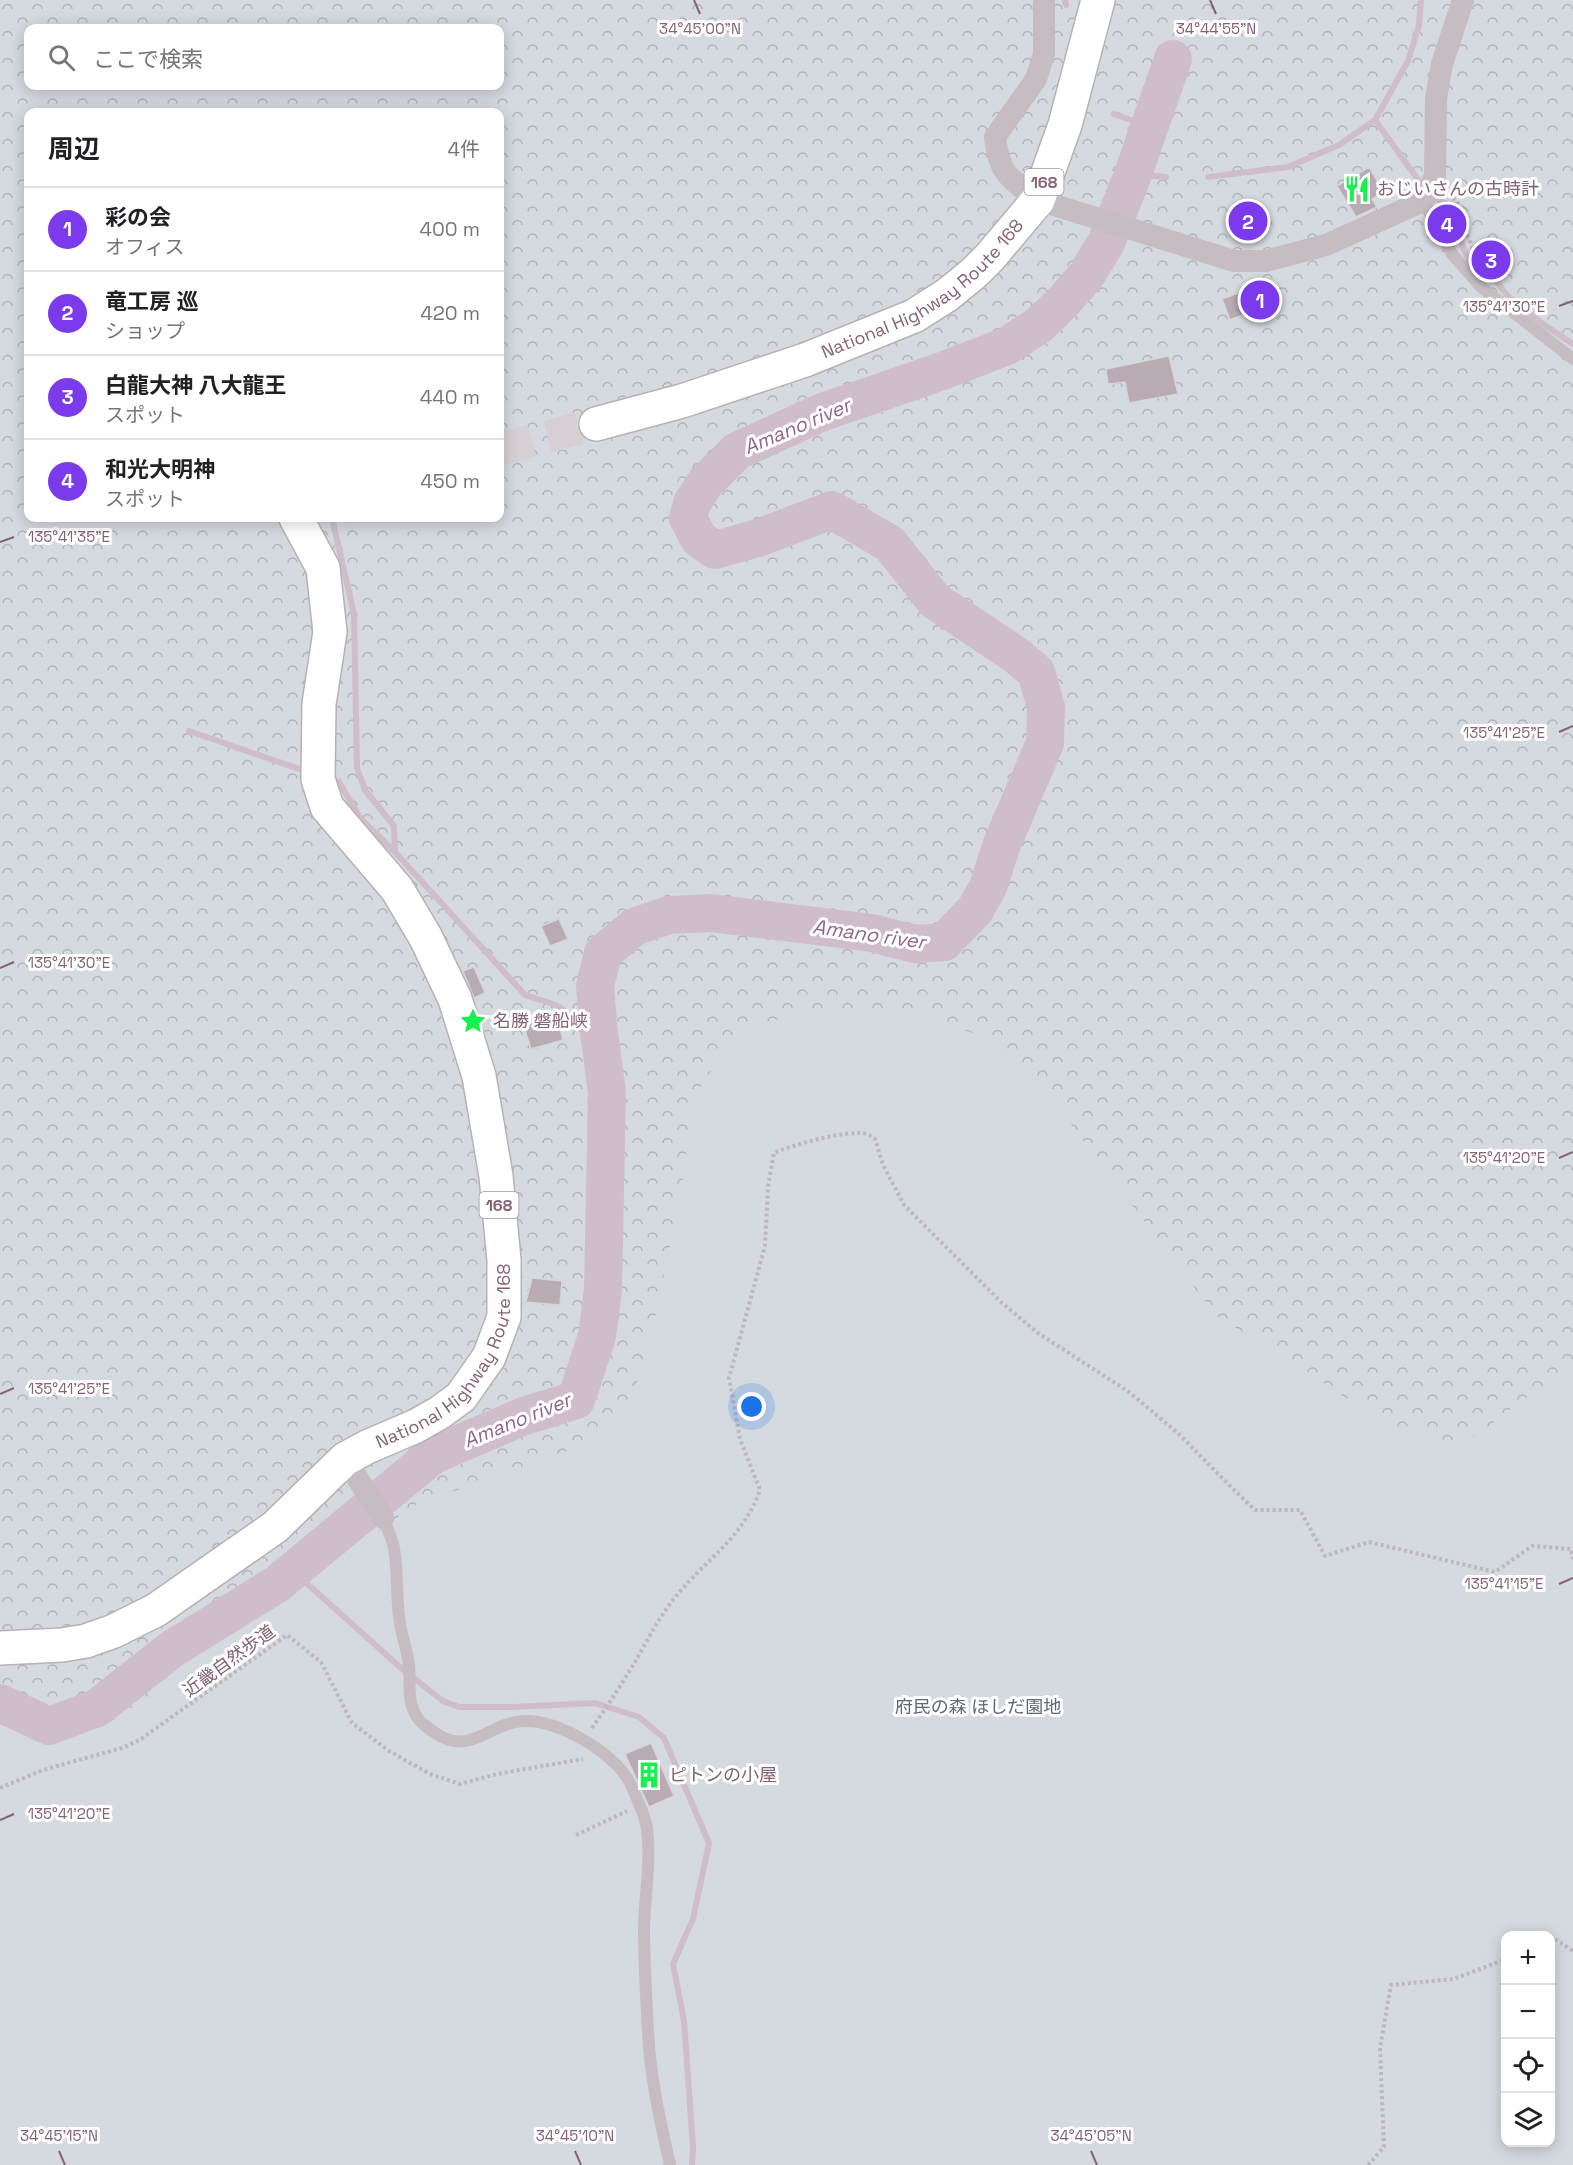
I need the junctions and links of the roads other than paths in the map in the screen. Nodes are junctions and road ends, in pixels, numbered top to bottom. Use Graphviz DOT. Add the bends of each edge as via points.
graph roads {
  1 [pos="1044,0"];
  2 [pos="1098,0"];
  3 [pos="1463,0"];
  4 [pos="1038,200"];
  5 [pos="1423,201"];
  6 [pos="1573,359"];
  7 [pos="596,424"];
  8 [pos="298,522"];
  9 [pos="350,1467"];
  10 [pos="383,1518"];
  11 [pos="0,1648"];
  12 [pos="670,2165"];
  1 -- 4 [label="street" via="1044,54 1036,79 995,137 997,159 1011,180"];
  2 -- 4 [label="highway, National Highway Route 168 / 168" via="1065,125"];
  3 -- 5 [label="street" via="1442,64 1436,99 1435,176"];
  4 -- 5 [label="street" via="1234,261 1266,261 1326,245"];
  4 -- 7 [label="highway, National Highway Route 168 / 168" via="974,273 914,316 805,360 682,401"];
  5 -- 6 [label="lane" via="1452,254 1481,287"];
  8 -- 9 [label="highway, National Highway Route 168 / 168" via="323,568 330,632 320,704 318,779 327,807 397,888 455,999 479,1076 496,1176 504,1260 504,1317 489,1357 461,1397 416,1426 367,1447"];
  9 -- 10 [label="street"];
  9 -- 11 [label="highway, National Highway Route 168 / 168" via="156,1611 86,1641"];
  10 -- 12 [label="lane" via="394,1546 399,1618 409,1667 408,1692 418,1719 452,1741 468,1742 525,1721 562,1730 616,1763 629,1781 647,1825 644,1929 648,2034 654,2095"];
}
